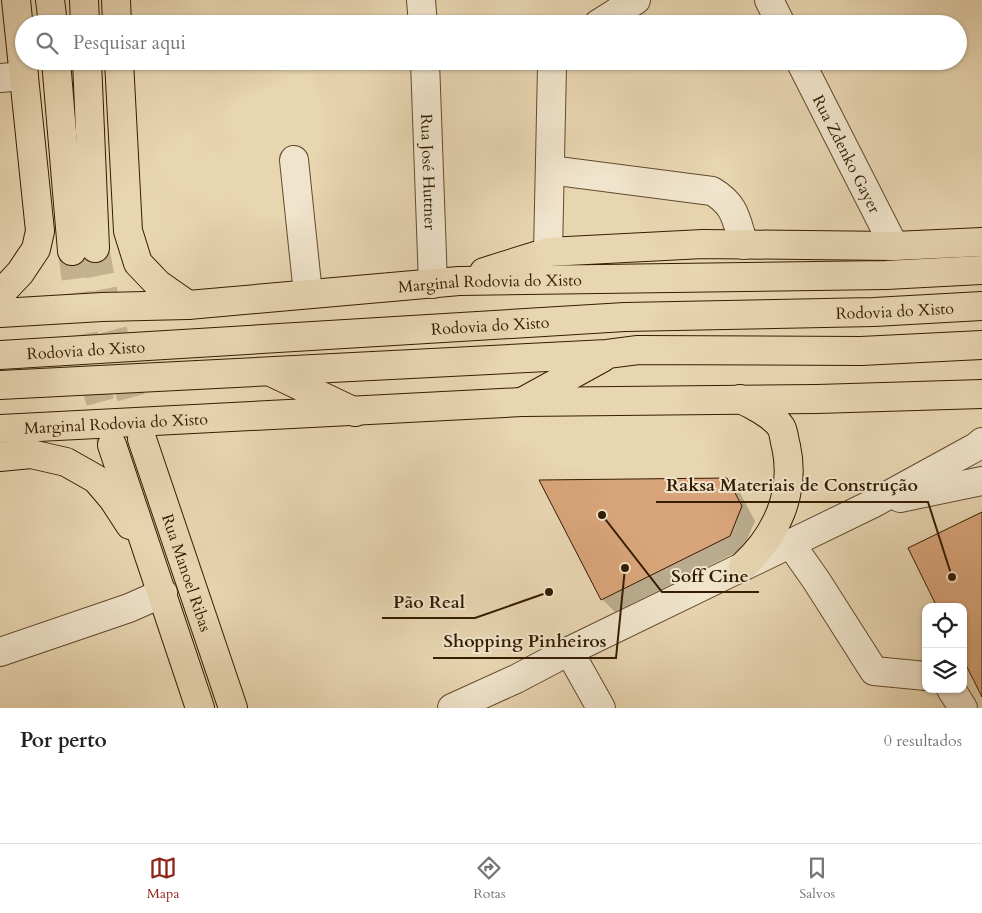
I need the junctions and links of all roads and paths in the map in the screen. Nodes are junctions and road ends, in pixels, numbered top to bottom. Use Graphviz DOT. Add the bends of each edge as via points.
graph roads {
  1 [pos="16,0"];
  2 [pos="50,0"];
  3 [pos="84,0"];
  4 [pos="116,0"];
  5 [pos="422,0"];
  6 [pos="636,0"];
  7 [pos="769,0"];
  8 [pos="15,15"];
  9 [pos="51,15"];
  10 [pos="85,15"];
  11 [pos="117,15"];
  12 [pos="423,15"];
  13 [pos="612,15"];
  14 [pos="776,15"];
  15 [pos="15,19"];
  16 [pos="57,70"];
  17 [pos="87,70"];
  18 [pos="119,70"];
  19 [pos="427,70"];
  20 [pos="552,70"];
  21 [pos="805,70"];
  22 [pos="12,77"];
  23 [pos="294,160"];
  24 [pos="550,170"];
  25 [pos="982,242"];
  26 [pos="744,245"];
  27 [pos="894,246"];
  28 [pos="548,252"];
  29 [pos="982,270"];
  30 [pos="446,282"];
  31 [pos="0,294"];
  32 [pos="308,294"];
  33 [pos="188,305"];
  34 [pos="982,306"];
  35 [pos="0,313"];
  36 [pos="982,345"];
  37 [pos="607,354"];
  38 [pos="0,356"];
  39 [pos="269,371"];
  40 [pos="0,385"];
  41 [pos="982,394"];
  42 [pos="740,399"];
  43 [pos="817,399"];
  44 [pos="522,402"];
  45 [pos="355,412"];
  46 [pos="0,429"];
  47 [pos="142,438"];
  48 [pos="784,438"];
  49 [pos="112,445"];
  50 [pos="979,445"];
  51 [pos="0,457"];
  52 [pos="982,481"];
  53 [pos="872,504"];
  54 [pos="790,543"];
  55 [pos="152,560"];
  56 [pos="743,566"];
  57 [pos="163,593"];
  58 [pos="569,651"];
  59 [pos="0,652"];
  60 [pos="922,676"];
  61 [pos="954,693"];
  62 [pos="200,708"];
  63 [pos="234,708"];
  64 [pos="452,708"];
  65 [pos="601,708"];
  66 [pos="963,708"];
  1 -- 8 [label="main road"];
  2 -- 9 [label="main road"];
  3 -- 10 [label="main road"];
  4 -- 11 [label="main road"];
  5 -- 12 [label="street"];
  6 -- 13 [label="street"];
  7 -- 14 [label="street"];
  15 -- 22 [label="main road"];
  16 -- 17 [label="main road" via="83,249"];
  18 -- 33 [label="main road" via="128,231 138,263 158,284"];
  19 -- 30 [label="street, Rua José Huttner"];
  20 -- 24 [label="street"];
  21 -- 27 [label="street, Rua Zdenko Gayer"];
  22 -- 31 [label="main road" via="40,231 36,249"];
  23 -- 32 [label="street"];
  24 -- 26 [label="street" via="712,191 732,207"];
  24 -- 28 [label="street"];
  25 -- 27 [label="main road"];
  26 -- 27 [label="main road"];
  26 -- 28 [label="main road"];
  28 -- 30 [label="main road"];
  29 -- 30 [label="main road, Marginal Rodovia do Xisto" via="886,275"];
  30 -- 32 [label="main road, Marginal Rodovia do Xisto"];
  32 -- 33 [label="main road, Marginal Rodovia do Xisto"];
  33 -- 35 [label="main road, Marginal Rodovia do Xisto"];
  34 -- 38 [label="main road, Rodovia do Xisto" via="874,312 625,317"];
  36 -- 37 [label="main road, Rodovia do Xisto" via="861,351 638,350"];
  37 -- 39 [label="main road, Rodovia do Xisto"];
  37 -- 44 [label="main road"];
  39 -- 40 [label="main road, Rodovia do Xisto"];
  39 -- 45 [label="main road"];
  41 -- 43 [label="main road, Marginal Rodovia do Xisto"];
  42 -- 43 [label="main road, Marginal Rodovia do Xisto"];
  42 -- 44 [label="main road, Marginal Rodovia do Xisto"];
  42 -- 48 [label="main road" via="771,418 781,427"];
  43 -- 48 [label="main road" via="804,402 795,411"];
  44 -- 45 [label="main road, Marginal Rodovia do Xisto"];
  45 -- 46 [label="main road, Marginal Rodovia do Xisto"];
  47 -- 63 [label="main road, Rua Manoel Ribas"];
  48 -- 56 [label="main road" via="789,469 785,500 765,543"];
  49 -- 55 [label="main road, Rua Manoel Ribas"];
  50 -- 53 [label="street"];
  51 -- 55 [label="main road" via="32,454 66,462 96,478 114,499"];
  52 -- 53 [label="street"];
  53 -- 54 [label="street"];
  54 -- 56 [label="street"];
  54 -- 60 [label="street" via="874,671"];
  55 -- 57 [label="main road, Rua Manoel Ribas"];
  56 -- 58 [label="street"];
  57 -- 59 [label="street" via="129,608"];
  57 -- 62 [label="main road, Rua Manoel Ribas"];
  58 -- 64 [label="street"];
  58 -- 65 [label="street"];
  61 -- 66 [label="street"];
}
